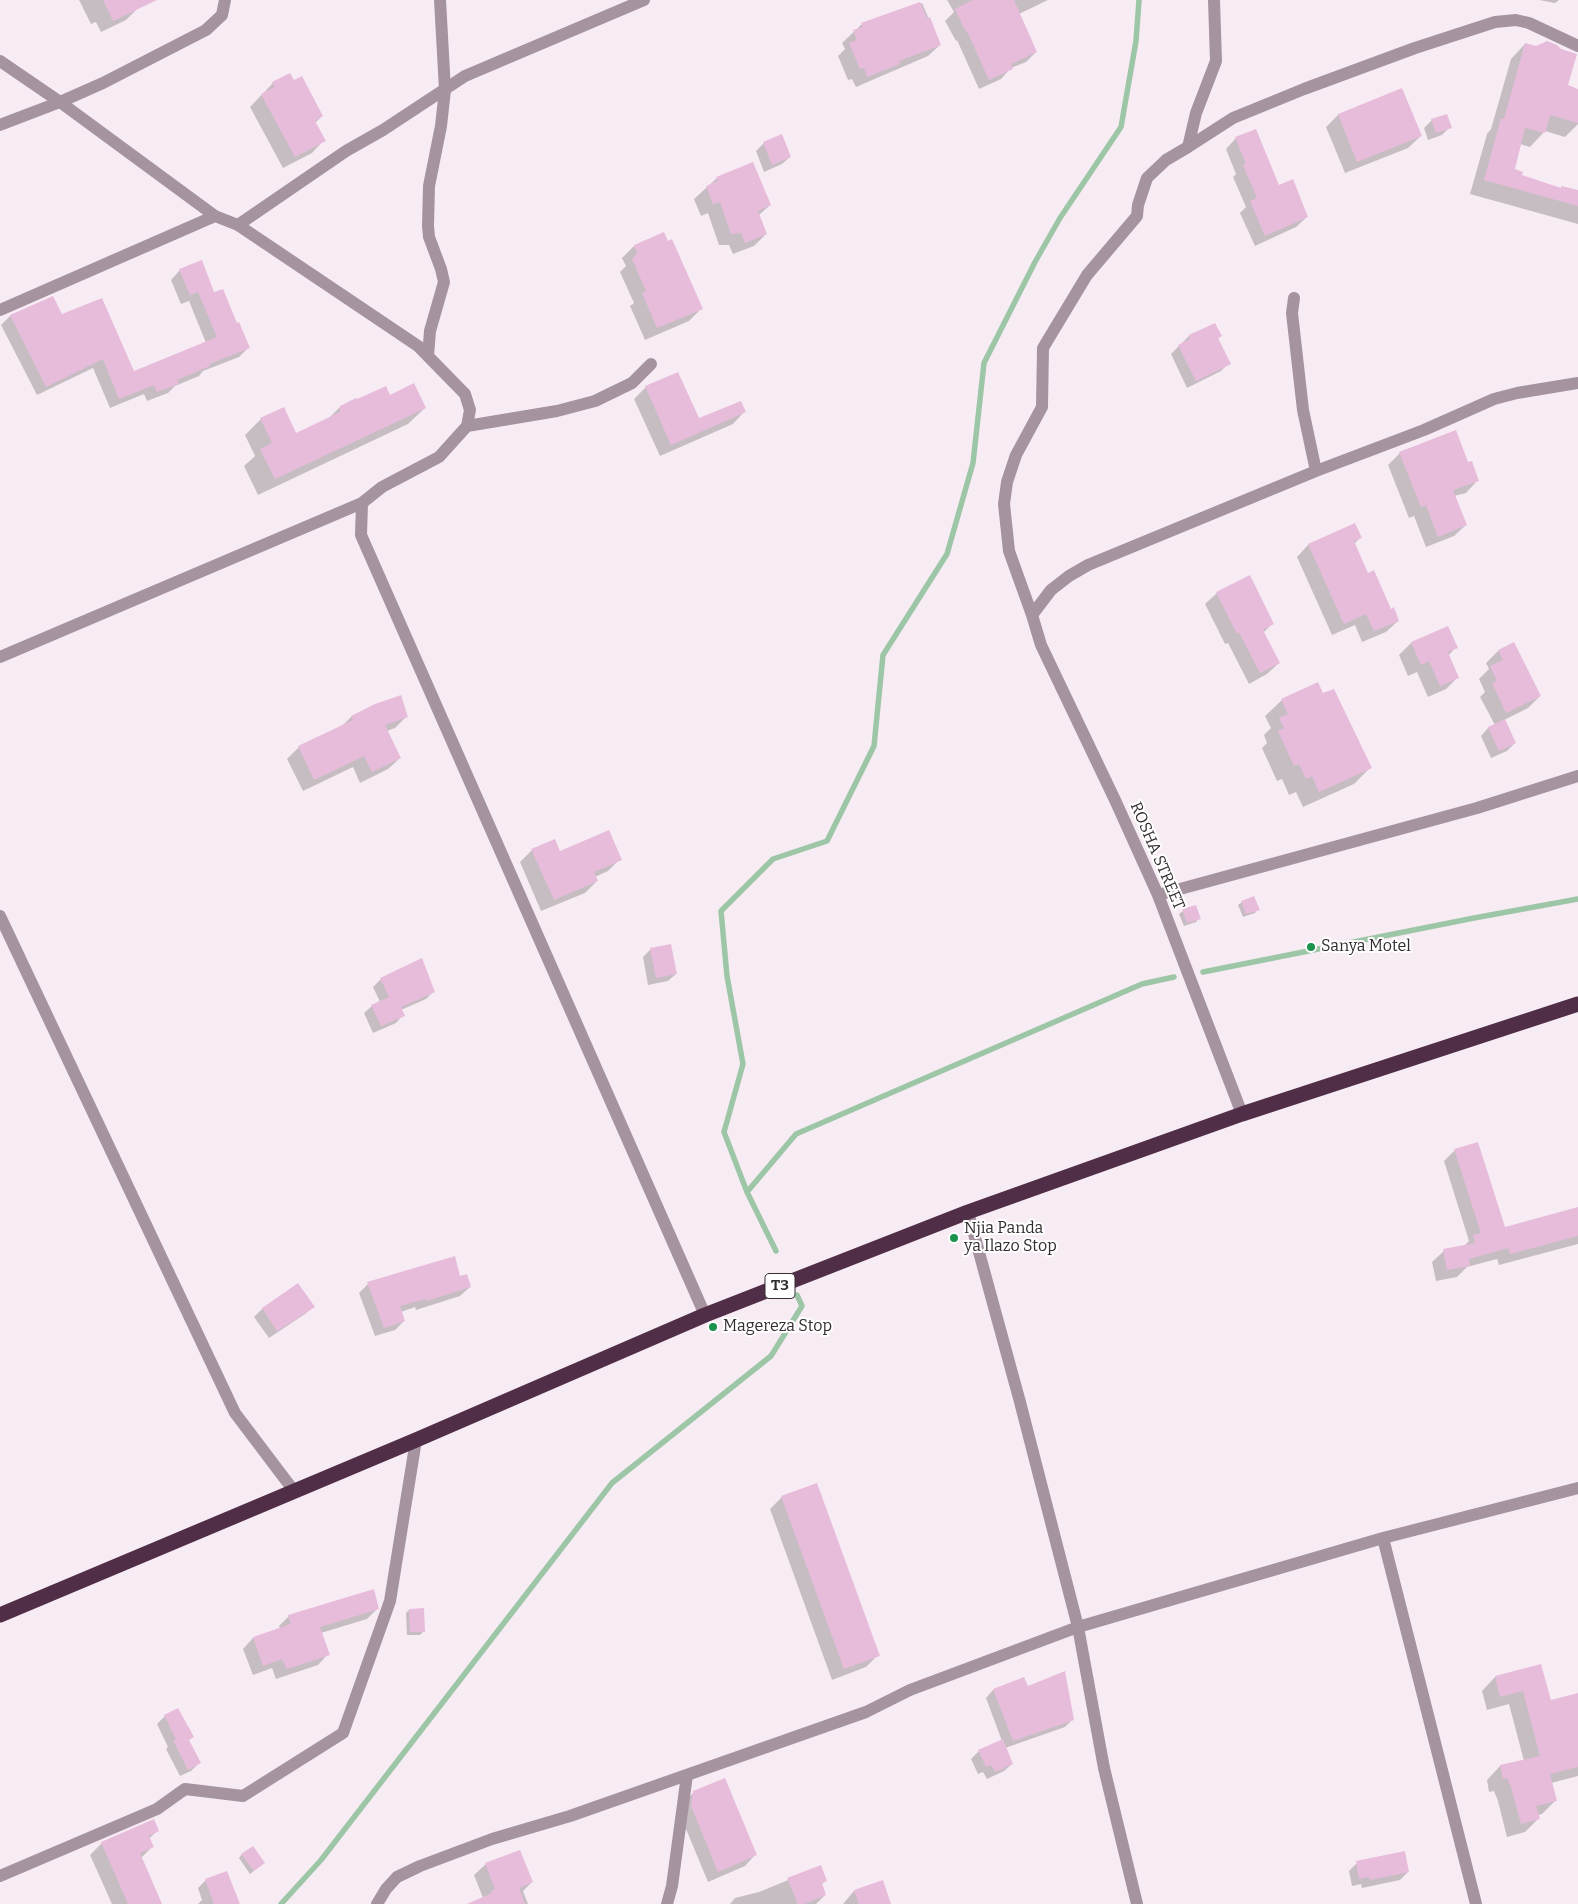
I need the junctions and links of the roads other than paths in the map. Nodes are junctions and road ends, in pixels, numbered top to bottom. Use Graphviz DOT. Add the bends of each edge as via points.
graph roads {
  1 [pos="225,0"];
  2 [pos="440,0"];
  3 [pos="644,0"];
  4 [pos="1214,0"];
  5 [pos="1578,46"];
  6 [pos="0,61"];
  7 [pos="445,90"];
  8 [pos="60,102"];
  9 [pos="0,125"];
  10 [pos="1188,147"];
  11 [pos="215,216"];
  12 [pos="238,225"];
  13 [pos="1294,298"];
  14 [pos="0,310"];
  15 [pos="428,356"];
  16 [pos="652,364"];
  17 [pos="1578,383"];
  18 [pos="467,426"];
  19 [pos="1316,471"];
  20 [pos="362,503"];
  21 [pos="1032,615"];
  22 [pos="0,657"];
  23 [pos="1578,776"];
  24 [pos="1158,895"];
  25 [pos="0,916"];
  26 [pos="1578,1004"];
  27 [pos="1242,1114"];
  28 [pos="968,1212"];
  29 [pos="704,1315"];
  30 [pos="416,1440"];
  31 [pos="1578,1488"];
  32 [pos="294,1491"];
  33 [pos="1383,1538"];
  34 [pos="0,1615"];
  35 [pos="1078,1627"];
  36 [pos="687,1775"];
  37 [pos="0,1876"];
  38 [pos="1135,1903"];
  39 [pos="377,1904"];
  40 [pos="667,1904"];
  41 [pos="1476,1904"];
  1 -- 8 [label="street" via="222,15 206,30"];
  2 -- 7 [label="street"];
  3 -- 7 [label="street" via="466,76"];
  4 -- 10 [label="street" via="1216,61 1196,113"];
  5 -- 10 [label="street, ROSHA STREET" via="1529,23 1516,20 1495,22 1304,89 1233,118"];
  6 -- 8 [label="street"];
  7 -- 12 [label="street" via="346,151"];
  7 -- 15 [label="street" via="430,186 428,226 444,282 430,331"];
  8 -- 9 [label="street"];
  8 -- 11 [label="street"];
  10 -- 21 [label="street, ROSHA STREET" via="1166,160 1147,178 1138,205 1138,216 1088,275 1043,348 1042,407 1016,455 1004,504 1009,551"];
  11 -- 12 [label="street"];
  11 -- 14 [label="street"];
  12 -- 15 [label="street" via="418,346"];
  13 -- 19 [label="street" via="1292,313 1304,419"];
  15 -- 18 [label="street" via="465,394 470,410"];
  16 -- 18 [label="street" via="632,383 595,402 558,412"];
  17 -- 19 [label="street" via="1494,399"];
  18 -- 20 [label="street" via="439,457 382,487"];
  19 -- 21 [label="street" via="1088,566 1051,590"];
  20 -- 22 [label="street"];
  20 -- 29 [label="street" via="361,535"];
  21 -- 24 [label="street, ROSHA STREET" via="1041,645"];
  23 -- 24 [label="street" via="1477,808"];
  24 -- 27 [label="street, ROSHA STREET"];
  25 -- 32 [label="street" via="236,1413"];
  26 -- 27 [label="highway, T3"];
  27 -- 28 [label="highway, T3"];
  28 -- 29 [label="highway, T3"];
  28 -- 35 [label="street"];
  29 -- 30 [label="highway, T3"];
  30 -- 32 [label="highway, T3"];
  30 -- 37 [label="street" via="390,1601 343,1734 243,1796 186,1789 157,1809"];
  31 -- 33 [label="street"];
  32 -- 34 [label="highway, T3"];
  33 -- 35 [label="street"];
  33 -- 41 [label="street"];
  35 -- 36 [label="street" via="910,1690 866,1712"];
  35 -- 38 [label="street" via="1104,1768"];
  36 -- 39 [label="street" via="420,1866 397,1878"];
  36 -- 40 [label="street"];
}
